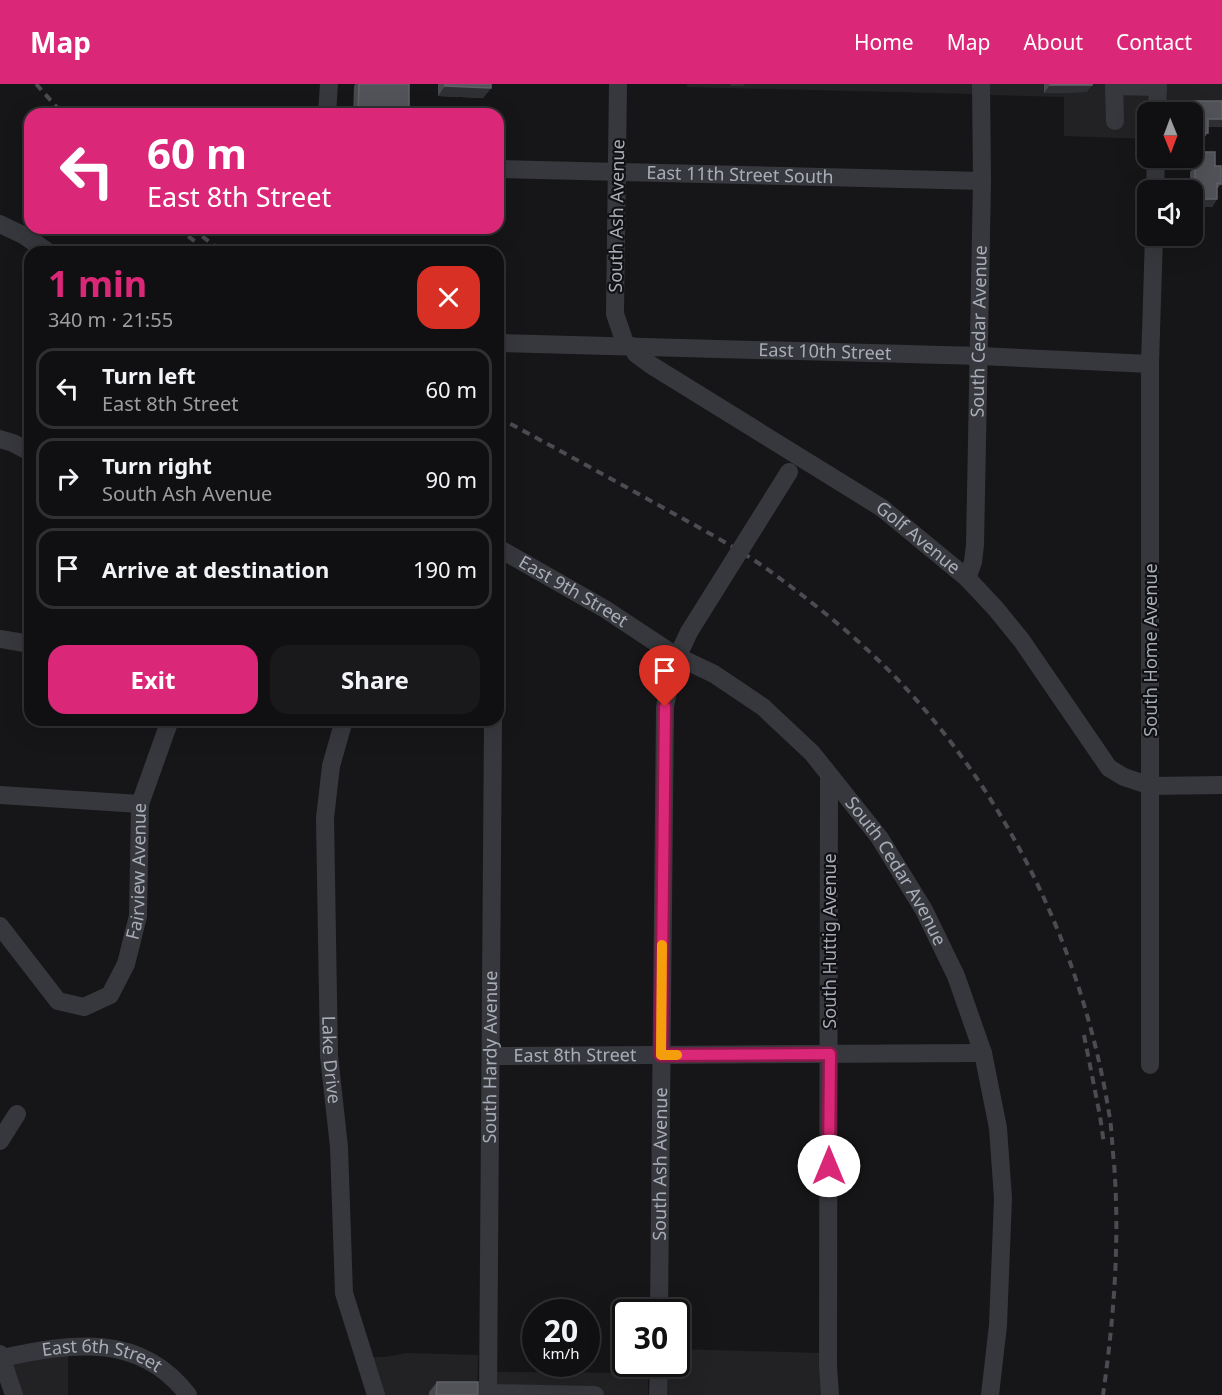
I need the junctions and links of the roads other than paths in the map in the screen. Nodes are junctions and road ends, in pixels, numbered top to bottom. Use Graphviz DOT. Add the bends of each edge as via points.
graph roads {
  1 [pos="329,84"];
  2 [pos="618,84"];
  3 [pos="981,84"];
  4 [pos="1114,85"];
  5 [pos="1158,85"];
  6 [pos="1157,102"];
  7 [pos="327,108"];
  8 [pos="1115,121"];
  9 [pos="504,169"];
  10 [pos="618,171"];
  11 [pos="982,181"];
  12 [pos="0,224"];
  13 [pos="40,246"];
  14 [pos="1154,246"];
  15 [pos="504,343"];
  16 [pos="629,346"];
  17 [pos="980,356"];
  18 [pos="1150,364"];
  19 [pos="0,439"];
  20 [pos="24,448"];
  21 [pos="798,455"];
  22 [pos="504,551"];
  23 [pos="967,578"];
  24 [pos="0,639"];
  25 [pos="24,643"];
  26 [pos="676,656"];
  27 [pos="168,726"];
  28 [pos="342,726"];
  29 [pos="493,726"];
  30 [pos="829,776"];
  31 [pos="1222,785"];
  32 [pos="1151,786"];
  33 [pos="0,795"];
  34 [pos="140,804"];
  35 [pos="0,926"];
  36 [pos="983,1053"];
  37 [pos="830,1054"];
  38 [pos="661,1055"];
  39 [pos="491,1056"];
  40 [pos="1150,1065"];
  41 [pos="17,1114"];
  42 [pos="0,1141"];
  43 [pos="659,1299"];
  44 [pos="1,1356"];
  45 [pos="659,1377"];
  46 [pos="488,1394"];
  47 [pos="14,1395"];
  48 [pos="188,1395"];
  49 [pos="376,1395"];
  50 [pos="566,1395"];
  51 [pos="595,1395"];
  52 [pos="658,1395"];
  53 [pos="830,1395"];
  54 [pos="990,1395"];
  1 -- 7 [label="street"];
  2 -- 10 [label="street, South Ash Avenue"];
  3 -- 11 [label="street, South Cedar Avenue"];
  4 -- 5 [label="street"];
  4 -- 8 [label="street"];
  5 -- 6 [label="street"];
  9 -- 10 [label="street, East 11th Street South"];
  10 -- 11 [label="street, East 11th Street South"];
  10 -- 16 [label="street, South Ash Avenue" via="615,314"];
  11 -- 17 [label="street, South Cedar Avenue"];
  12 -- 13 [label="street"];
  14 -- 18 [label="street, South Home Avenue"];
  15 -- 16 [label="street, East 10th Street"];
  16 -- 17 [label="street, East 10th Street"];
  16 -- 21 [label="street, Golf Avenue" via="651,365"];
  17 -- 18 [label="street, East 10th Street"];
  17 -- 23 [label="street, South Cedar Avenue" via="975,545"];
  18 -- 32 [label="street, South Home Avenue"];
  19 -- 20 [label="street"];
  21 -- 23 [label="street, Golf Avenue" via="882,508"];
  21 -- 26 [label="street, bridge"];
  22 -- 26 [label="street, East 9th Street" via="605,609"];
  23 -- 32 [label="street, Golf Avenue" via="1022,641 1109,768"];
  24 -- 25 [label="street"];
  26 -- 30 [label="street, South Cedar Avenue" via="714,674 763,707 812,753"];
  26 -- 38 [label="street, South Ash Avenue" via="665,707"];
  27 -- 34 [label="street, Fairview Avenue"];
  28 -- 49 [label="street, Lake Drive" via="331,766 325,818 328,1056 339,1147 344,1293"];
  29 -- 39 [label="street, South Hardy Avenue"];
  30 -- 36 [label="street, South Cedar Avenue" via="879,837 924,910 956,976"];
  30 -- 37 [label="street, South Huttig Avenue"];
  31 -- 32 [label="street, Golf Avenue"];
  32 -- 40 [label="street, South Home Avenue"];
  33 -- 34 [label="street"];
  34 -- 35 [label="street, Fairview Avenue" via="138,916 126,964 110,995 84,1007 58,1001"];
  36 -- 37 [label="street, East 8th Street"];
  36 -- 54 [label="street, South Cedar Avenue" via="998,1128 1004,1198 998,1325"];
  37 -- 38 [label="street, East 8th Street"];
  37 -- 53 [label="street, South Huttig Avenue"];
  38 -- 39 [label="street, East 8th Street"];
  38 -- 43 [label="street, South Ash Avenue"];
  39 -- 46 [label="street, South Hardy Avenue"];
  41 -- 42 [label="street"];
  44 -- 47 [label="street"];
  44 -- 48 [label="street, East 6th Street" via="91,1346 124,1350 155,1363 177,1380"];
  45 -- 52 [label="street"];
  46 -- 50 [label="street"];
  50 -- 51 [label="street"];
}
